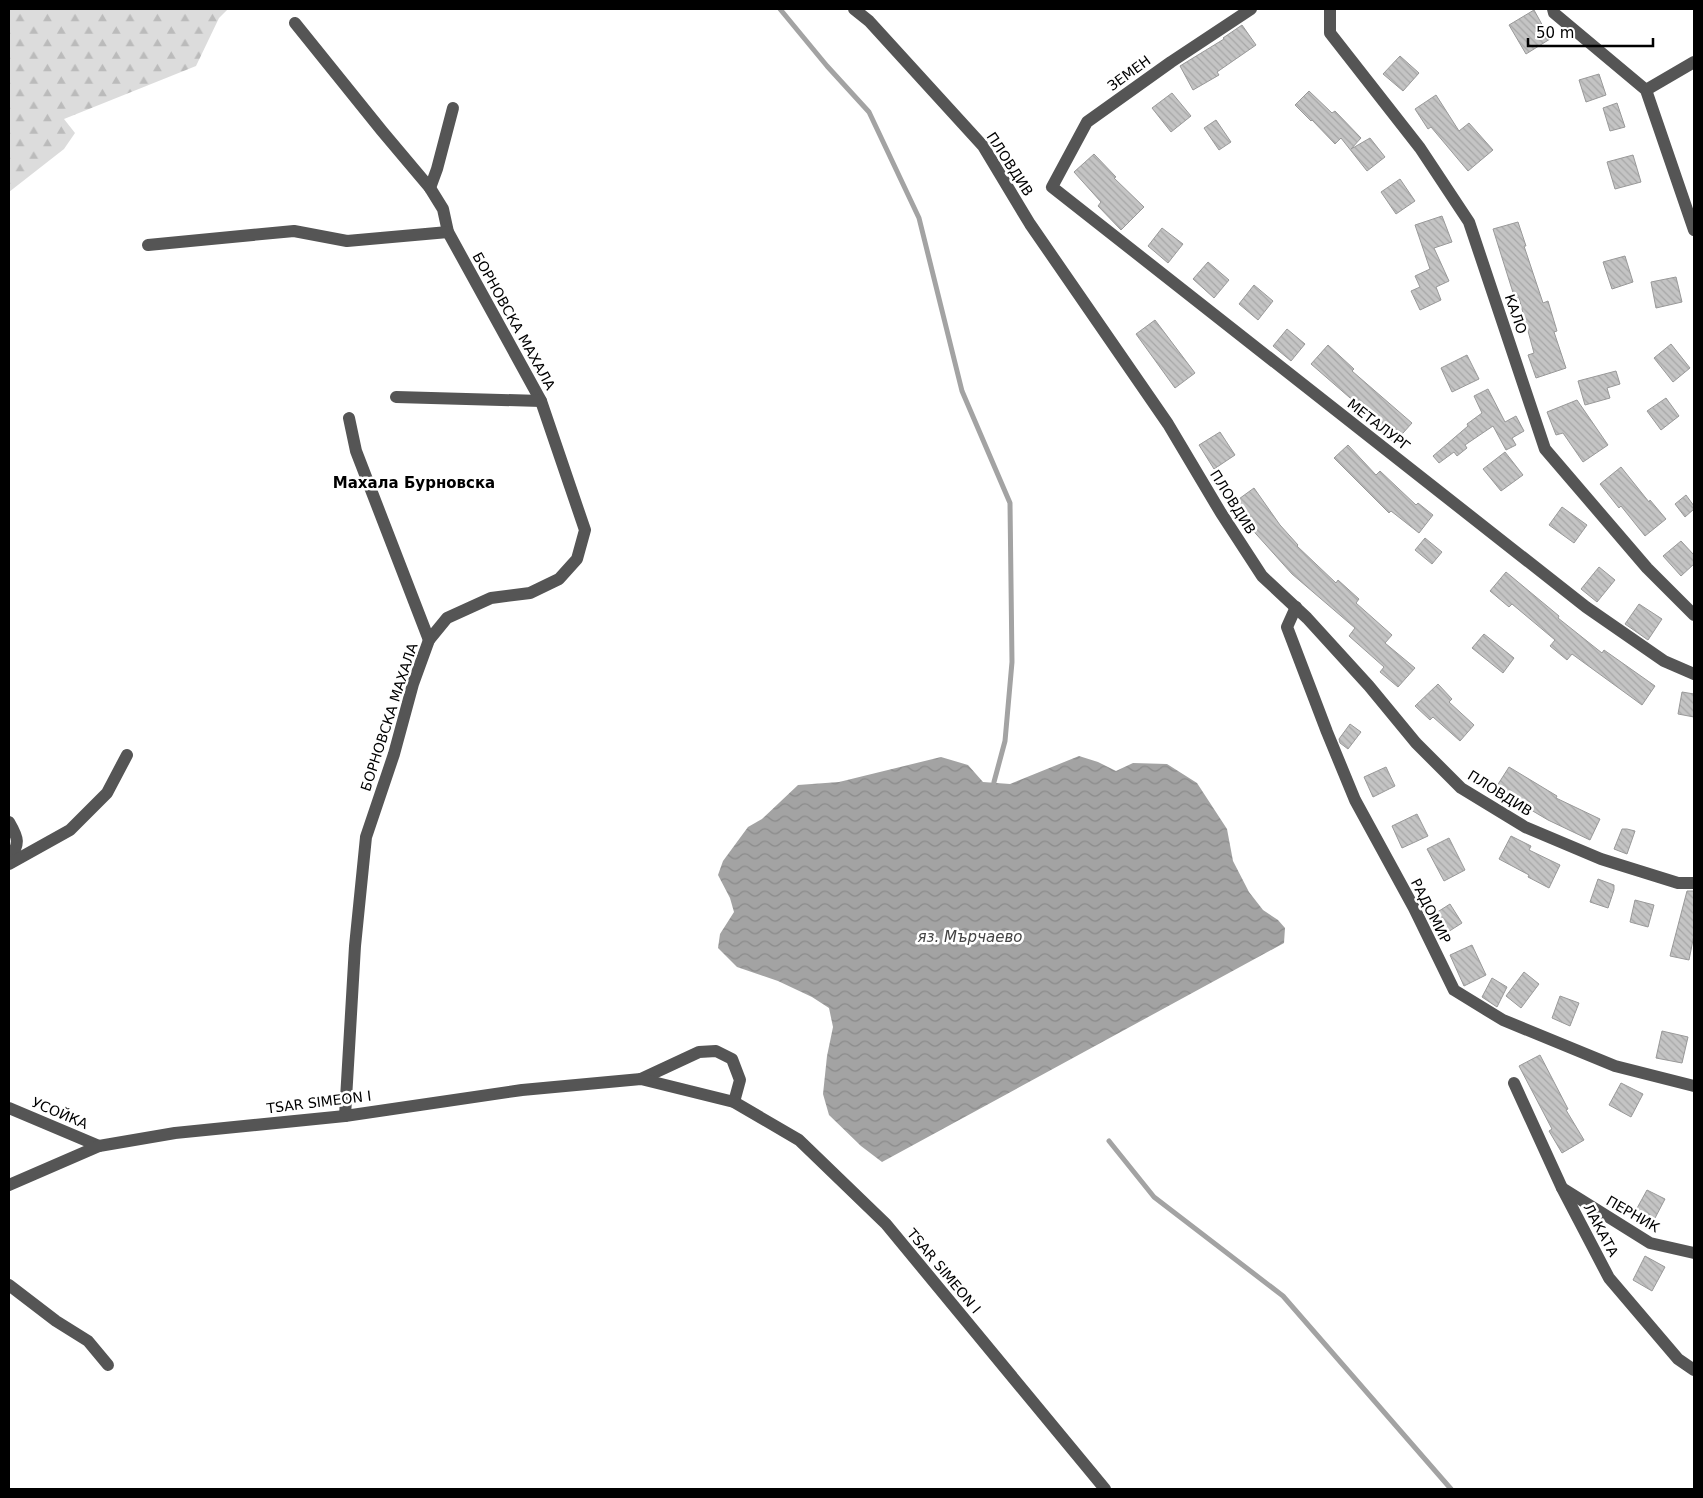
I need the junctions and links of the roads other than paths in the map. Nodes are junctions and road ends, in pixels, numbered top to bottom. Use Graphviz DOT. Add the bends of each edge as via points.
graph roads {
  1 [pos="854,9"];
  2 [pos="1251,9"];
  3 [pos="1330,9"];
  4 [pos="1554,9"];
  5 [pos="296,23"];
  6 [pos="1694,62"];
  7 [pos="1646,90"];
  8 [pos="453,108"];
  9 [pos="1052,187"];
  10 [pos="430,188"];
  11 [pos="1694,230"];
  12 [pos="448,232"];
  13 [pos="148,245"];
  14 [pos="396,397"];
  15 [pos="541,401"];
  16 [pos="349,418"];
  17 [pos="1296,607"];
  18 [pos="1694,615"];
  19 [pos="429,640"];
  20 [pos="1694,674"];
  21 [pos="126,755"];
  22 [pos="9,822"];
  23 [pos="9,862"];
  24 [pos="1694,883"];
  25 [pos="641,1079"];
  26 [pos="1514,1083"];
  27 [pos="1694,1086"];
  28 [pos="734,1102"];
  29 [pos="9,1108"];
  30 [pos="345,1116"];
  31 [pos="99,1146"];
  32 [pos="9,1185"];
  33 [pos="1562,1188"];
  34 [pos="1694,1253"];
  35 [pos="9,1285"];
  36 [pos="108,1365"];
  37 [pos="1694,1370"];
  38 [pos="1104,1489"];
  1 -- 17 [label="street, ПЛОВДИВ" via="869,21 983,146 1030,224 1168,424 1262,576"];
  2 -- 9 [label="street, ЗЕМЕН" via="1087,122"];
  3 -- 18 [label="street, КАЛО" via="1330,33 1420,148 1469,222 1545,449 1647,568"];
  4 -- 7 [label="street" via="1554,13"];
  5 -- 10 [label="street, БОРНОВСКА МАХАЛА"];
  6 -- 7 [label="street"];
  7 -- 11 [label="street"];
  8 -- 10 [label="street"];
  9 -- 20 [label="street, МЕТАЛУРГ" via="1586,607 1664,661"];
  10 -- 12 [label="street, БОРНОВСКА МАХАЛА" via="443,209"];
  12 -- 13 [label="street" via="347,241 294,230"];
  12 -- 15 [label="street, БОРНОВСКА МАХАЛА"];
  14 -- 15 [label="street"];
  15 -- 19 [label="street, БОРНОВСКА МАХАЛА" via="586,530 577,559 558,579 530,593 491,598 447,618"];
  16 -- 19 [label="street" via="356,451"];
  17 -- 24 [label="street, ПЛОВДИВ" via="1416,743 1461,788 1525,827 1601,858 1678,883"];
  17 -- 27 [label="street, РАДОМИР" via="1287,627 1355,800 1454,990 1503,1020 1615,1066"];
  19 -- 30 [label="street, БОРНОВСКА МАХАЛА" via="366,837 354,946"];
  21 -- 23 [label="street" via="107,793 70,830"];
  22 -- 23 [label="street" via="17,836 16,850"];
  25 -- 28 [label="street, TSAR SIMEON I"];
  25 -- 28 [label="street" via="698,1052 716,1051 732,1059 740,1080"];
  25 -- 30 [label="street, TSAR SIMEON I" via="522,1090"];
  26 -- 33 [label="street, ЛАКАТА"];
  28 -- 38 [label="street, TSAR SIMEON I" via="799,1140 886,1224"];
  29 -- 31 [label="street, УСОЙКА"];
  30 -- 31 [label="street, TSAR SIMEON I" via="175,1133"];
  31 -- 32 [label="street, TSAR SIMEON I"];
  33 -- 34 [label="street, ПЕРНИК" via="1650,1243"];
  33 -- 37 [label="street, ЛАКАТА" via="1609,1278 1678,1359"];
  35 -- 36 [label="street" via="88,1341"];
}
